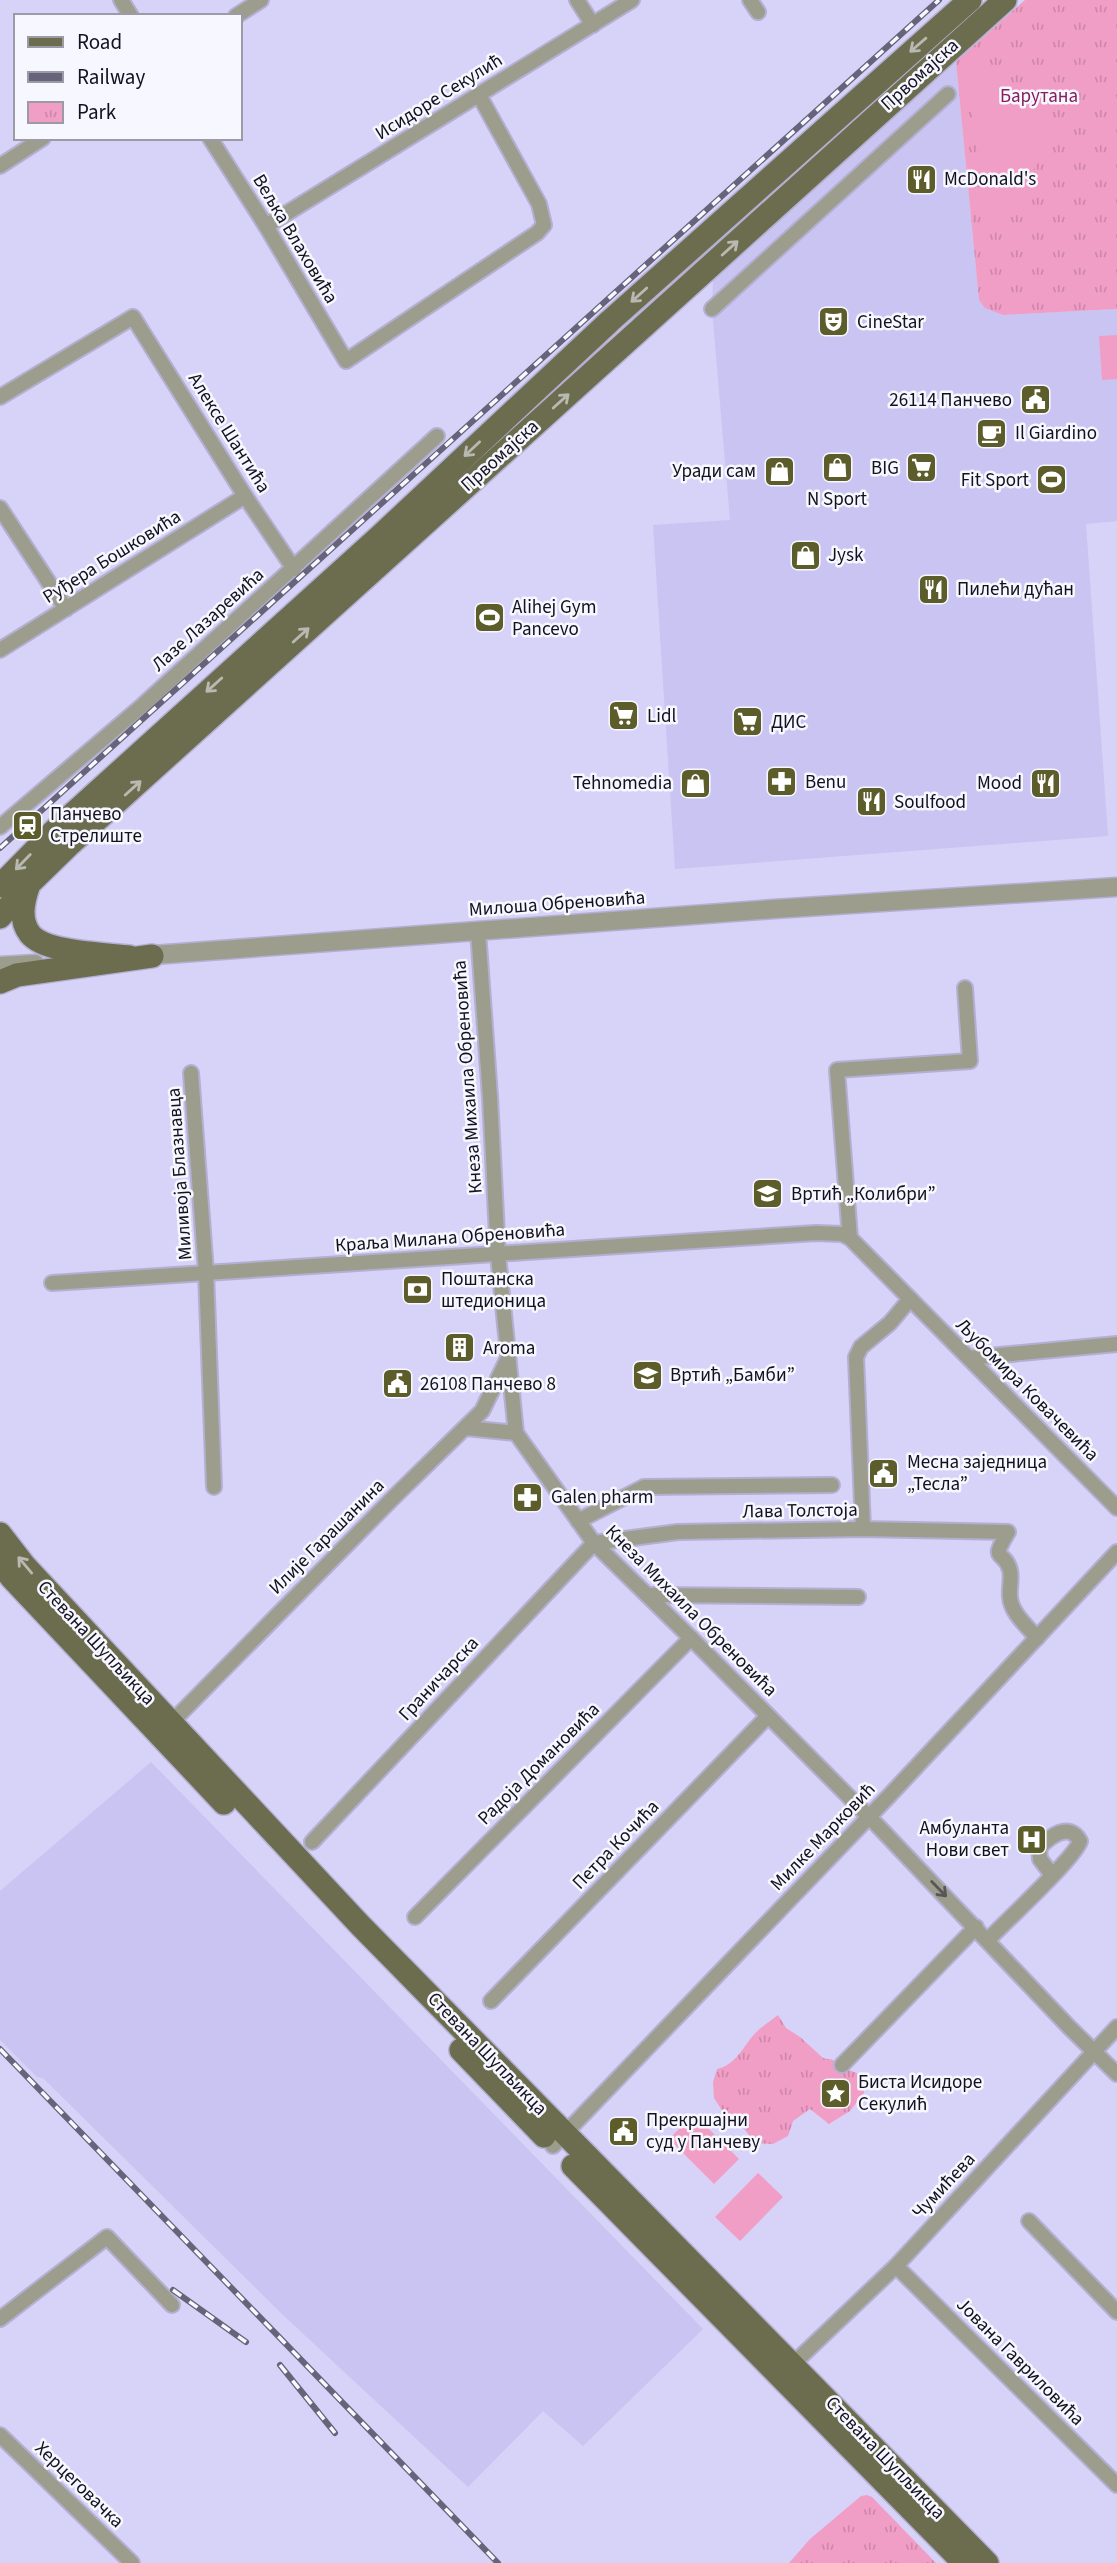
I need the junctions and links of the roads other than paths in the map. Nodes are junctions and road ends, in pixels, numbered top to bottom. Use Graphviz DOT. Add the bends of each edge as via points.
graph roads {
  1 [pos="261,0"];
  2 [pos="577,0"];
  3 [pos="632,0"];
  4 [pos="970,0"];
  5 [pos="1005,0"];
  6 [pos="239,14"];
  7 [pos="593,25"];
  8 [pos="948,94"];
  9 [pos="479,95"];
  10 [pos="40,140"];
  11 [pos="211,140"];
  12 [pos="0,166"];
  13 [pos="266,226"];
  14 [pos="712,309"];
  15 [pos="0,397"];
  16 [pos="437,436"];
  17 [pos="245,496"];
  18 [pos="0,508"];
  19 [pos="294,569"];
  20 [pos="66,609"];
  21 [pos="0,650"];
  22 [pos="0,827"];
  23 [pos="29,884"];
  24 [pos="0,886"];
  25 [pos="1117,887"];
  26 [pos="0,917"];
  27 [pos="478,930"];
  28 [pos="140,956"];
  29 [pos="0,966"];
  30 [pos="0,982"];
  31 [pos="965,988"];
  32 [pos="191,1073"];
  33 [pos="850,1238"];
  34 [pos="498,1255"];
  35 [pos="206,1272"];
  36 [pos="52,1283"];
  37 [pos="910,1299"];
  38 [pos="1117,1344"];
  39 [pos="508,1357"];
  40 [pos="969,1358"];
  41 [pos="466,1428"];
  42 [pos="516,1433"];
  43 [pos="832,1485"];
  44 [pos="215,1487"];
  45 [pos="1117,1508"];
  46 [pos="579,1521"];
  47 [pos="863,1529"];
  48 [pos="0,1534"];
  49 [pos="594,1543"];
  50 [pos="1117,1552"];
  51 [pos="0,1562"];
  52 [pos="648,1595"];
  53 [pos="858,1597"];
  54 [pos="691,1638"];
  55 [pos="1037,1638"];
  56 [pos="768,1716"];
  57 [pos="165,1729"];
  58 [pos="869,1817"];
  59 [pos="312,1842"];
  60 [pos="1052,1875"];
  61 [pos="415,1917"];
  62 [pos="976,1927"];
  63 [pos="988,1940"];
  64 [pos="491,2001"];
  65 [pos="1117,2027"];
  66 [pos="1094,2051"];
  67 [pos="842,2065"];
  68 [pos="1117,2074"];
  69 [pos="559,2140"];
  70 [pos="1028,2221"];
  71 [pos="895,2266"];
  72 [pos="172,2305"];
  73 [pos="1117,2312"];
  74 [pos="0,2319"];
  75 [pos="793,2364"];
  76 [pos="0,2435"];
  77 [pos="1117,2485"];
  78 [pos="132,2563"];
  79 [pos="964,2563"];
  80 [pos="987,2563"];
  1 -- 6 [label="street"];
  2 -- 7 [label="street"];
  3 -- 7 [label="street, Исидоре Секулић"];
  4 -- 24 [label="main road, Првомајска, one-way" via="610,321 54,831"];
  23 -- 5 [label="main road, Првомајска, one-way"];
  7 -- 9 [label="street, Исидоре Секулић"];
  8 -- 14 [label="street"];
  9 -- 13 [label="street, Исидоре Секулић"];
  9 -- 13 [label="street, Вељка Влаховића" via="539,204 544,225 346,361"];
  10 -- 12 [label="street"];
  11 -- 13 [label="street, Вељка Влаховића"];
  15 -- 17 [label="street, Алексе Шантића" via="133,317"];
  16 -- 19 [label="street, Лазе Лазаревића"];
  17 -- 19 [label="street, Алексе Шантића"];
  17 -- 20 [label="street, Руђера Бошковића"];
  18 -- 20 [label="street"];
  19 -- 22 [label="street, Лазе Лазаревића"];
  20 -- 21 [label="street, Руђера Бошковића"];
  23 -- 26 [label="main road, Првомајска"];
  23 -- 28 [label="main road" via="22,911 30,935 57,948"];
  25 -- 27 [label="street, Милоша Обреновића"];
  27 -- 28 [label="street, Милоша Обреновића"];
  27 -- 34 [label="street, Кнеза Михаила Обреновића"];
  28 -- 29 [label="street, Милоша Обреновића"];
  28 -- 30 [label="main road" via="18,975"];
  31 -- 33 [label="street" via="970,1061 837,1070"];
  32 -- 35 [label="street, Миливоја Блазнавца"];
  33 -- 34 [label="street, Краља Милана Обреновића" via="816,1233"];
  33 -- 37 [label="street, Љубомира Ковачевића"];
  34 -- 35 [label="street, Краља Милана Обреновића"];
  34 -- 39 [label="street, Кнеза Михаила Обреновића"];
  35 -- 36 [label="street, Краља Милана Обреновића"];
  35 -- 44 [label="street, Миливоја Блазнавца"];
  37 -- 40 [label="street, Љубомира Ковачевића"];
  37 -- 47 [label="street" via="856,1357"];
  38 -- 40 [label="street"];
  39 -- 41 [label="street, Илије Гарашанина" via="482,1411"];
  39 -- 42 [label="street, Кнеза Михаила Обреновића"];
  40 -- 45 [label="street, Љубомира Ковачевића"];
  41 -- 42 [label="street"];
  41 -- 57 [label="street, Илије Гарашанина"];
  42 -- 46 [label="street, Кнеза Михаила Обреновића"];
  43 -- 46 [label="street" via="644,1487"];
  46 -- 49 [label="street, Кнеза Михаила Обреновића"];
  47 -- 49 [label="street, Лава Толстоја" via="678,1532"];
  47 -- 55 [label="street, Лава Толстоја" via="1008,1532 998,1553 1010,1572 1010,1601"];
  57 -- 48 [label="main road, Стевана Шупљикца, one-way"];
  49 -- 52 [label="street, Кнеза Михаила Обреновића"];
  49 -- 59 [label="street, Граничарска"];
  50 -- 55 [label="street, Милке Марковић"];
  51 -- 57 [label="main road, Стевана Шупљикца"];
  52 -- 53 [label="street"];
  52 -- 54 [label="street, Кнеза Михаила Обреновића"];
  54 -- 56 [label="street, Кнеза Михаила Обреновића"];
  54 -- 61 [label="street, Радоја Домановића"];
  55 -- 58 [label="street, Милке Марковић"];
  56 -- 58 [label="street, Кнеза Михаила Обреновића"];
  56 -- 64 [label="street, Петра Кочића"];
  57 -- 69 [label="main road, Стевана Шупљикца"];
  58 -- 62 [label="street, Кнеза Михаила Обреновића, one-way"];
  58 -- 69 [label="street, Милке Марковић"];
  60 -- 63 [label="street"];
  62 -- 63 [label="street, Кнеза Михаила Обреновића"];
  62 -- 67 [label="street"];
  63 -- 66 [label="street, Кнеза Михаила Обреновића"];
  65 -- 66 [label="street, Чумићева"];
  66 -- 68 [label="street, Кнеза Михаила Обреновића"];
  66 -- 71 [label="street, Чумићева"];
  69 -- 75 [label="main road, Стевана Шупљикца"];
  69 -- 79 [label="main road, Стевана Шупљикца"];
  70 -- 73 [label="street"];
  71 -- 75 [label="street, Чумићева"];
  71 -- 77 [label="street, Јована Гавриловића"];
  72 -- 74 [label="street" via="107,2238"];
  75 -- 80 [label="main road, Стевана Шупљикца"];
  76 -- 78 [label="street, Херцеговачка"];
}
